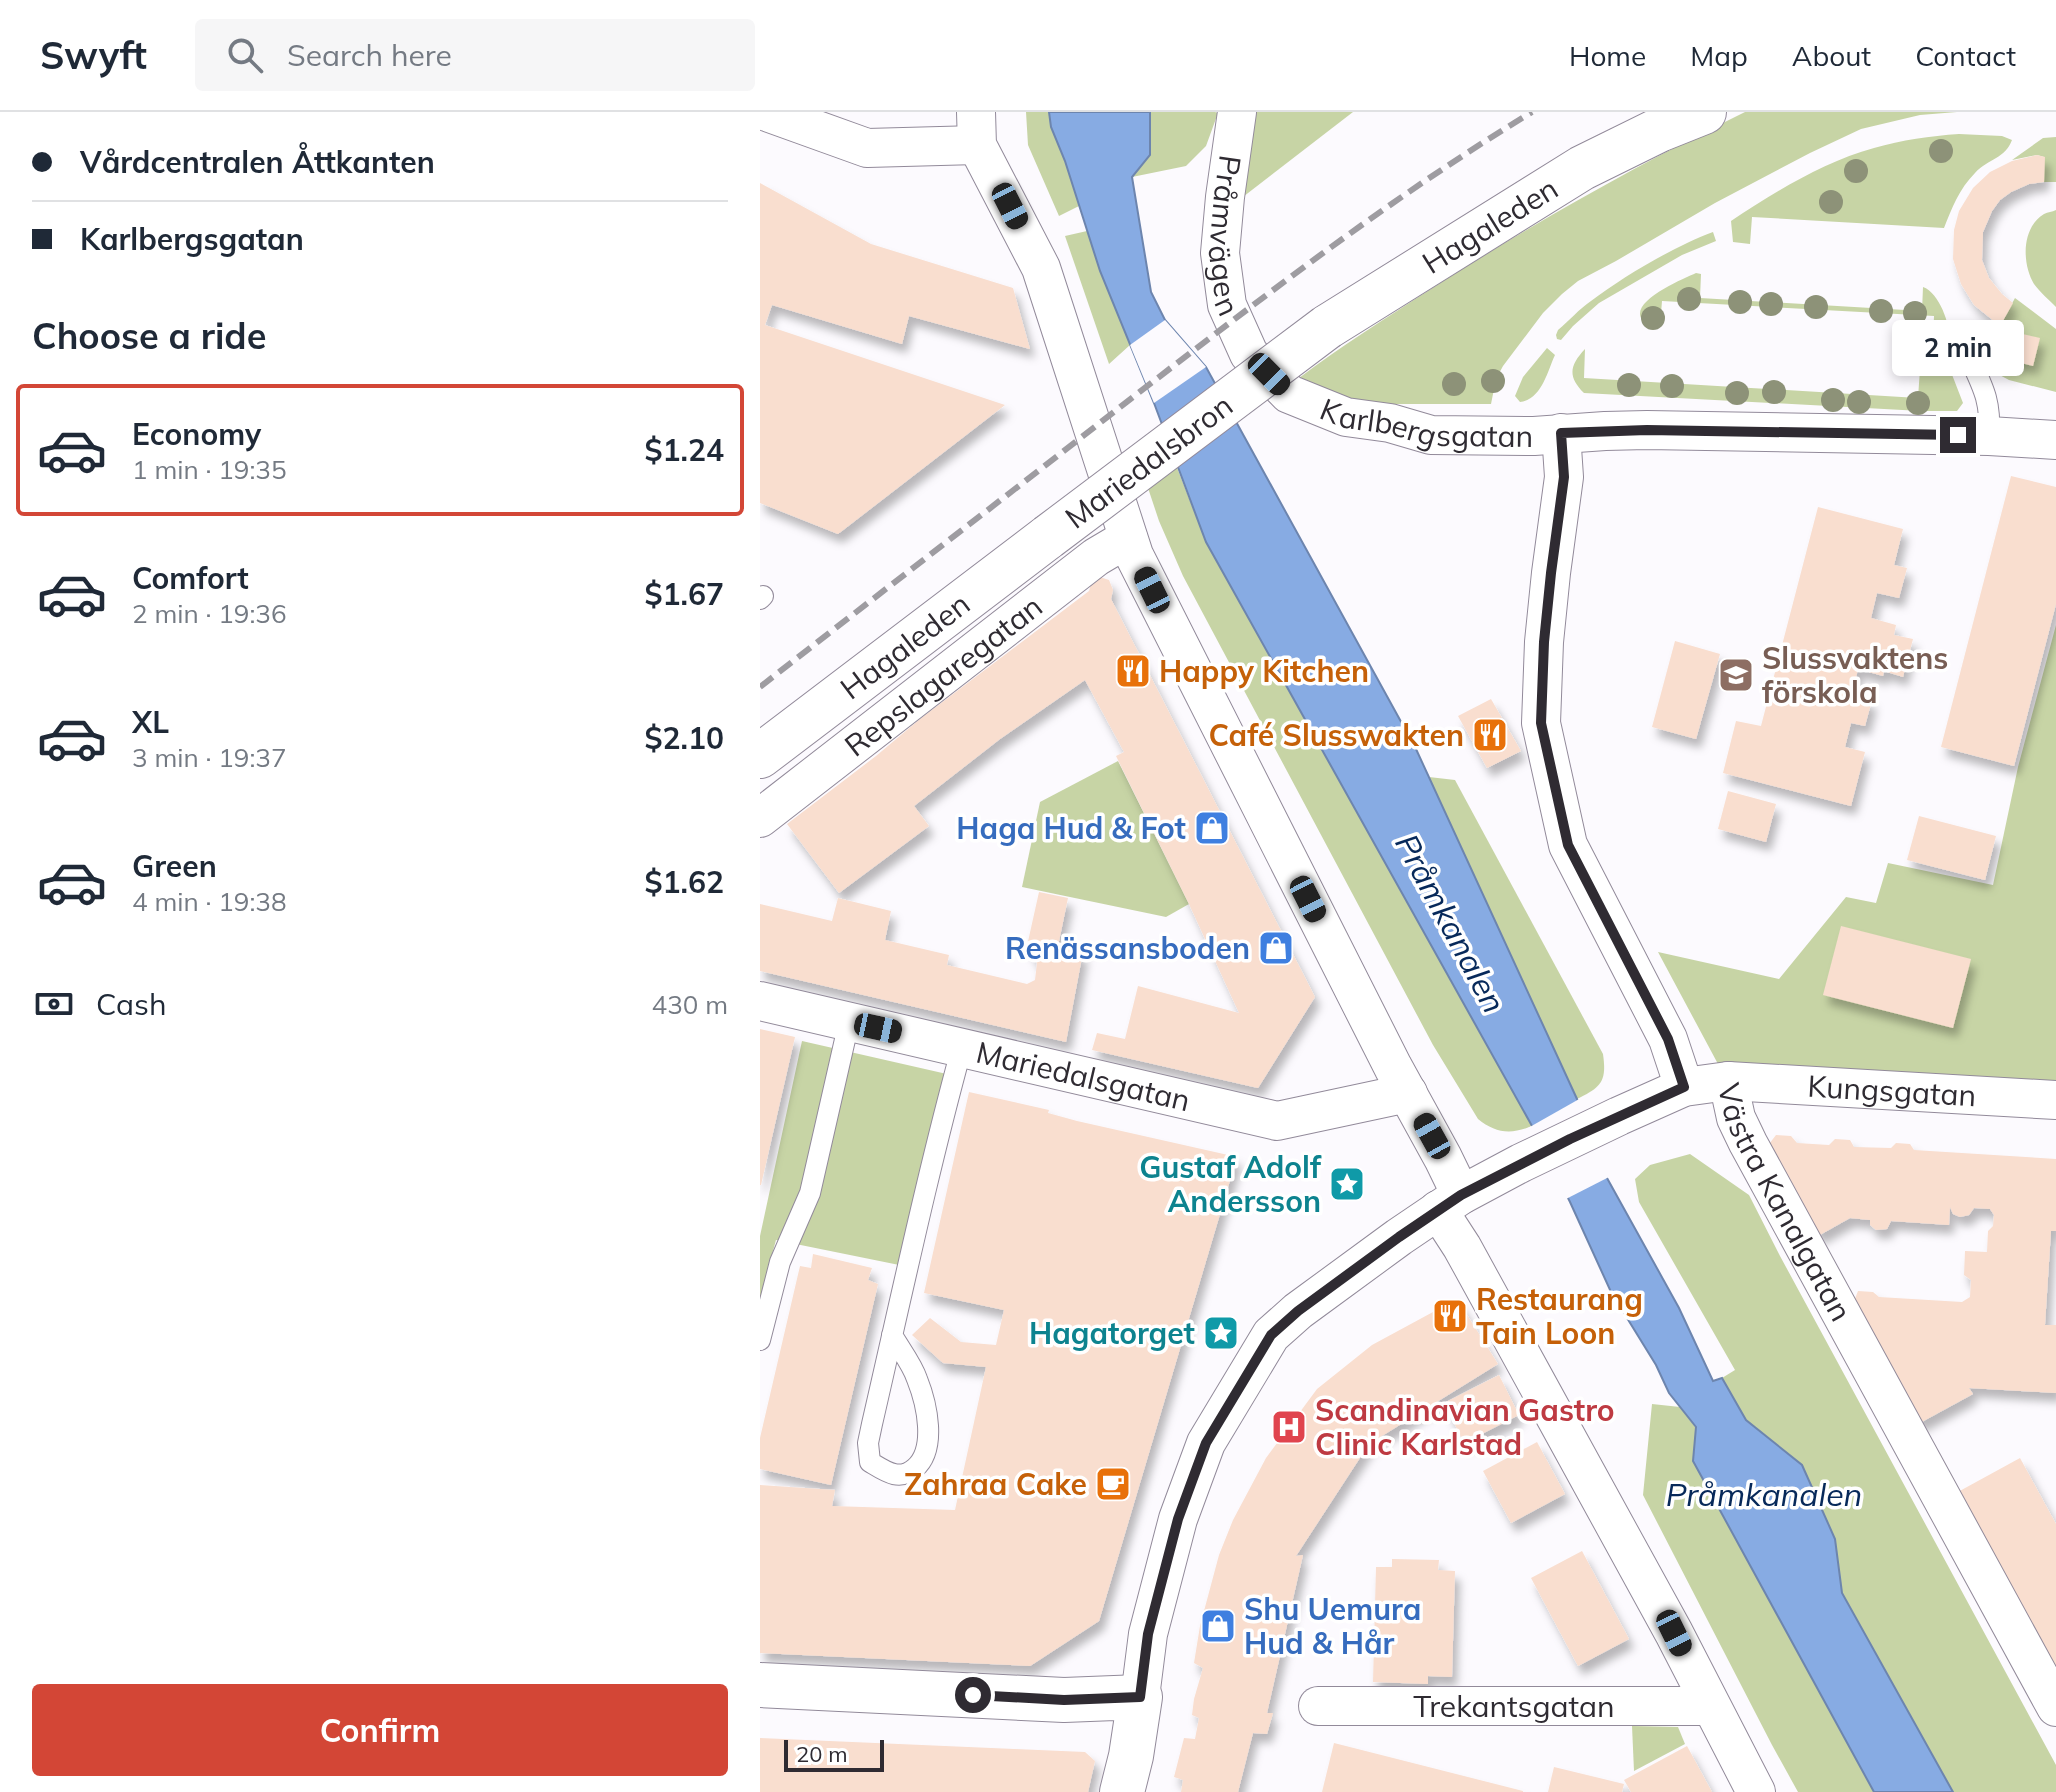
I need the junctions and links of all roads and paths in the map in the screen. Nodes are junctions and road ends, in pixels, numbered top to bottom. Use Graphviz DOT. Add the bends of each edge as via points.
graph roads {
  1 [pos="767,112"];
  2 [pos="1237,112"];
  3 [pos="1704,112"];
  4 [pos="1672,121"];
  5 [pos="977,128"];
  6 [pos="1327,327"];
  7 [pos="1249,354"];
  8 [pos="1970,359"];
  9 [pos="1561,433"];
  10 [pos="1989,436"];
  11 [pos="2056,440"];
  12 [pos="1048,537"];
  13 [pos="1128,538"];
  14 [pos="760,756"];
  15 [pos="760,818"];
  16 [pos="760,1001"];
  17 [pos="849,1022"];
  18 [pos="962,1047"];
  19 [pos="1728,1081"];
  20 [pos="1684,1087"];
  21 [pos="1408,1093"];
  22 [pos="2056,1100"];
  23 [pos="1450,1203"];
  24 [pos="892,1335"];
  25 [pos="760,1340"];
  26 [pos="760,1685"];
  27 [pos="1140,1697"];
  28 [pos="1318,1706"];
  29 [pos="1710,1706"];
  30 [pos="2056,1707"];
  31 [pos="1122,1792"];
  32 [pos="1756,1792"];
  1 -- 5 [label="street" via="867,148"];
  2 -- 7 [label="street, Pråmvägen" via="1220,253 1227,305"];
  3 -- 4 [label="street, Hagaleden"];
  4 -- 6 [label="street, Hagaleden" via="1582,168"];
  5 -- 13 [label="street" via="1041,268"];
  6 -- 12 [label="street, Mariedalsbron, bridge"];
  7 -- 9 [label="street, Karlbergsgatan" via="1289,394 1346,417 1431,435"];
  8 -- 10 [label="lane" via="1988,399"];
  9 -- 10 [label="street, Karlbergsgatan"];
  9 -- 20 [label="street, Västra Kanalgatan" via="1564,477 1547,615 1541,723 1568,845 1668,1039"];
  10 -- 11 [label="street, Karlbergsgatan"];
  12 -- 14 [label="street, Hagaleden"];
  13 -- 15 [label="street, Repslagaregatan" via="1096,557"];
  13 -- 21 [label="street"];
  16 -- 17 [label="street, Mariedalsgatan"];
  17 -- 18 [label="street, Mariedalsgatan"];
  17 -- 25 [label="lane" via="810,1193 780,1262"];
  18 -- 21 [label="street, Mariedalsgatan" via="1277,1121"];
  18 -- 24 [label="lane"];
  19 -- 20 [label="street, Västra Kanalgatan"];
  19 -- 22 [label="street, Kungsgatan"];
  19 -- 30 [label="street, Västra Kanalgatan" via="1748,1143"];
  20 -- 23 [label="street" via="1521,1163"];
  21 -- 23 [label="street"];
  23 -- 27 [label="street" via="1271,1335 1206,1443 1178,1519 1148,1634"];
  23 -- 29 [label="street" via="1462,1247"];
  24 -- 24 [label="lane" via="868,1443 870,1462 890,1475 908,1474 923,1461 930,1438 917,1378"];
  26 -- 27 [label="street" via="1064,1700"];
  27 -- 31 [label="street"];
  28 -- 29 [label="street, Trekantsgatan"];
  29 -- 32 [label="street"];
}
